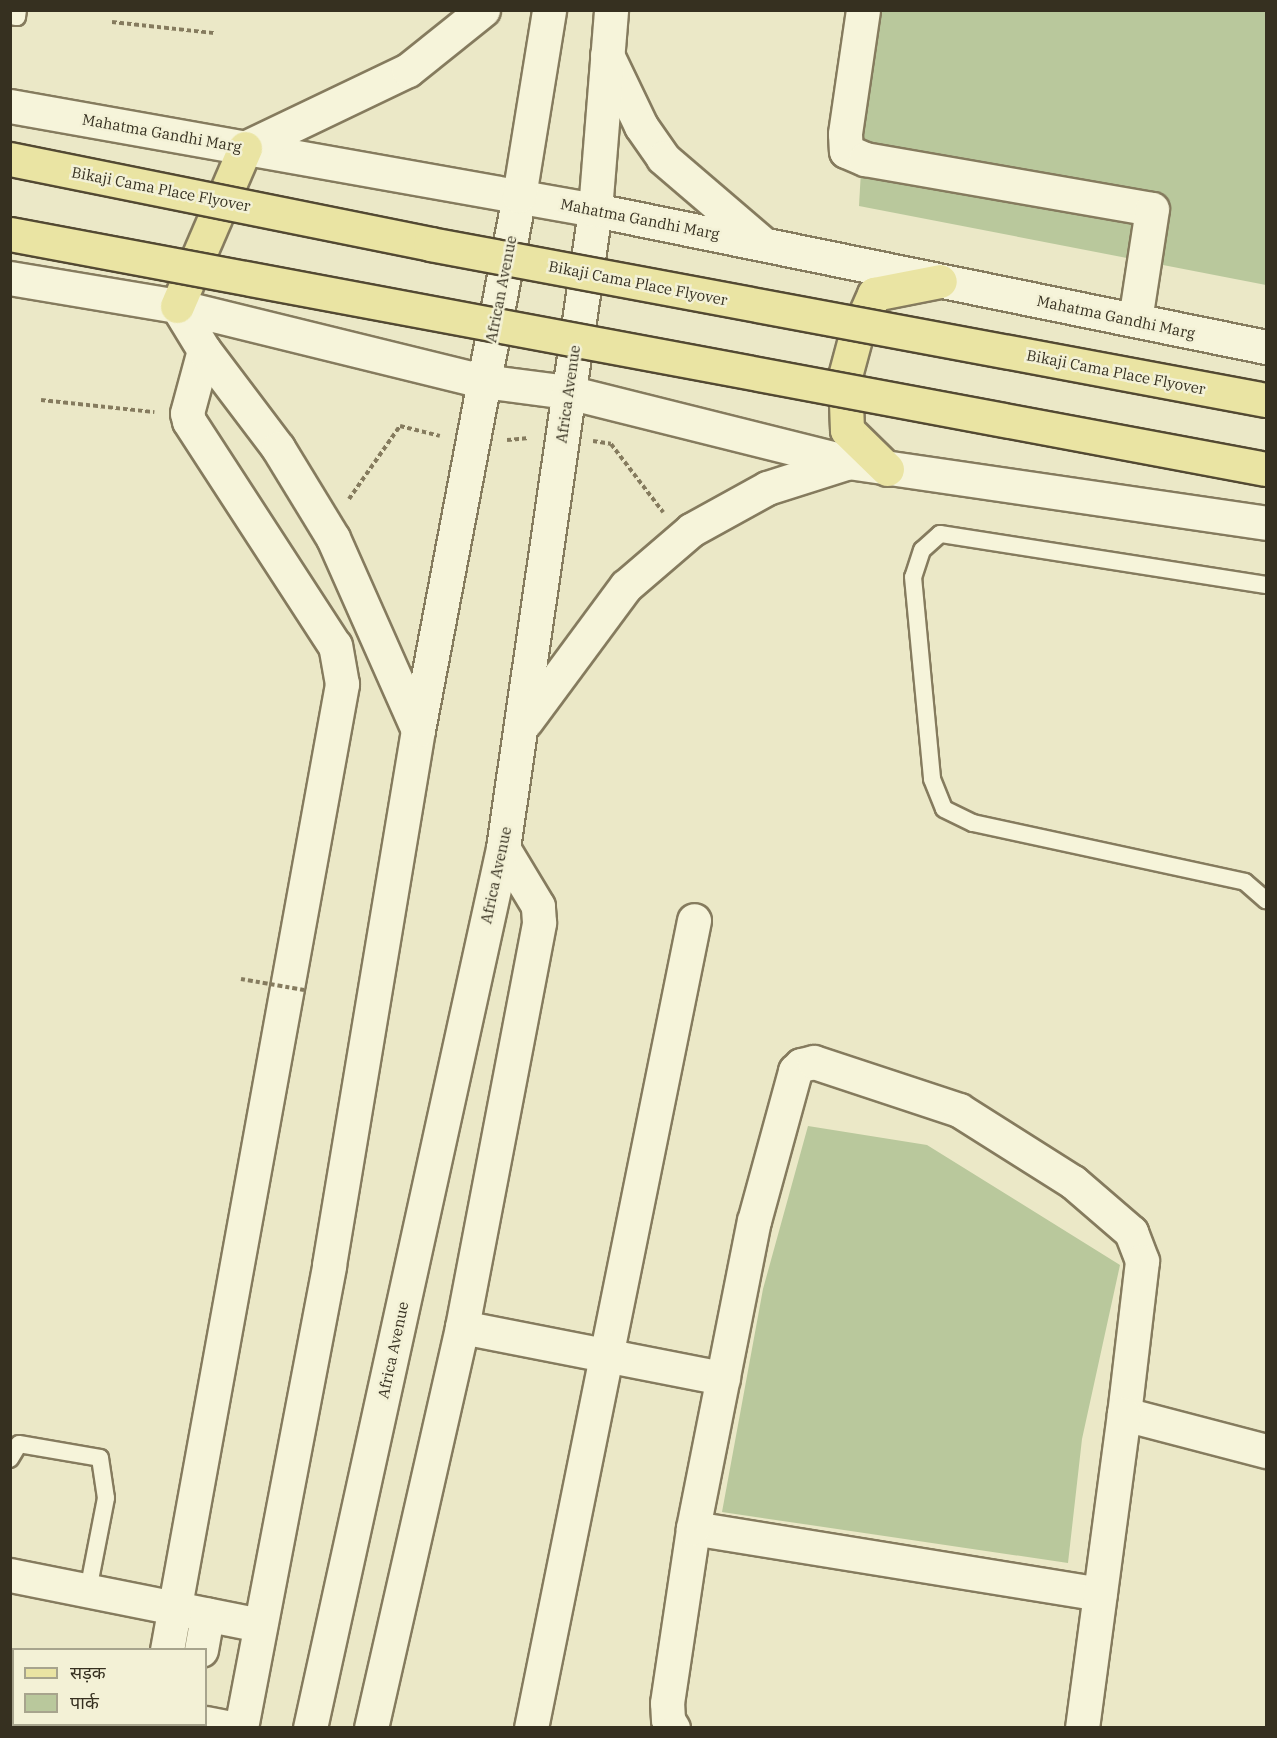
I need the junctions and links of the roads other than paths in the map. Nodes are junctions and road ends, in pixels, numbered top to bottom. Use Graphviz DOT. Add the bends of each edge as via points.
graph roads {
  1 [pos="18,10"];
  2 [pos="483,10"];
  3 [pos="549,10"];
  4 [pos="612,10"];
  5 [pos="863,10"];
  6 [pos="10,16"];
  7 [pos="607,53"];
  8 [pos="10,106"];
  9 [pos="245,148"];
  10 [pos="10,159"];
  11 [pos="519,196"];
  12 [pos="595,210"];
  13 [pos="10,234"];
  14 [pos="765,244"];
  15 [pos="10,278"];
  16 [pos="940,280"];
  17 [pos="177,306"];
  18 [pos="1134,320"];
  19 [pos="1266,347"];
  20 [pos="204,350"];
  21 [pos="483,381"];
  22 [pos="568,392"];
  23 [pos="1266,400"];
  24 [pos="849,462"];
  25 [pos="887,469"];
  26 [pos="1266,469"];
  27 [pos="1266,523"];
  28 [pos="1266,585"];
  29 [pos="522,726"];
  30 [pos="418,730"];
  31 [pos="503,848"];
  32 [pos="1266,900"];
  33 [pos="694,920"];
  34 [pos="462,1327"];
  35 [pos="606,1357"];
  36 [pos="723,1378"];
  37 [pos="1124,1414"];
  38 [pos="1266,1451"];
  39 [pos="10,1459"];
  40 [pos="693,1528"];
  41 [pos="10,1575"];
  42 [pos="88,1591"];
  43 [pos="1100,1594"];
  44 [pos="192,1612"];
  45 [pos="260,1625"];
  46 [pos="168,1648"];
  47 [pos="201,1648"];
  48 [pos="207,1723"];
  49 [pos="231,1728"];
  50 [pos="242,1728"];
  51 [pos="310,1728"];
  52 [pos="371,1728"];
  53 [pos="531,1728"];
  54 [pos="673,1728"];
  55 [pos="1082,1728"];
  1 -- 6 [label="lane" via="17,17"];
  2 -- 9 [label="street" via="408,70"];
  3 -- 11 [label="street"];
  4 -- 7 [label="street, Africa Avenue"];
  5 -- 18 [label="street" via="845,134 846,151 865,159 1152,208"];
  7 -- 12 [label="street, Africa Avenue"];
  7 -- 14 [label="street" via="641,126 663,158"];
  8 -- 9 [label="street, Mahatma Gandhi Marg"];
  9 -- 11 [label="street, Mahatma Gandhi Marg"];
  9 -- 17 [label="main road"];
  10 -- 23 [label="main road, Bikaji Cama Place Flyover, bridge" via="430,244"];
  11 -- 12 [label="street, Mahatma Gandhi Marg"];
  11 -- 21 [label="street, African Avenue"];
  12 -- 14 [label="street, Mahatma Gandhi Marg"];
  12 -- 22 [label="street, Africa Avenue"];
  13 -- 26 [label="main road, bridge"];
  14 -- 16 [label="street, Mahatma Gandhi Marg"];
  15 -- 17 [label="street"];
  16 -- 18 [label="street, Mahatma Gandhi Marg"];
  16 -- 25 [label="main road" via="874,294 856,335 845,376 847,430"];
  17 -- 20 [label="street"];
  17 -- 21 [label="street"];
  18 -- 19 [label="street, Mahatma Gandhi Marg"];
  20 -- 30 [label="street" via="279,448 328,529"];
  20 -- 44 [label="street" via="187,413 189,421 335,646 342,684"];
  21 -- 22 [label="street"];
  21 -- 30 [label="street"];
  22 -- 24 [label="street"];
  22 -- 29 [label="street, Africa Avenue"];
  24 -- 25 [label="street"];
  24 -- 29 [label="street" via="767,488 683,537 626,586"];
  25 -- 27 [label="street"];
  28 -- 32 [label="lane" via="940,534 922,550 913,577 932,778 944,809 973,823 1245,882"];
  29 -- 31 [label="street, Africa Avenue"];
  30 -- 45 [label="street" via="329,1265"];
  31 -- 34 [label="street" via="538,906 539,922"];
  31 -- 51 [label="street, Africa Avenue"];
  33 -- 35 [label="street"];
  34 -- 35 [label="street"];
  34 -- 52 [label="street"];
  35 -- 36 [label="street"];
  35 -- 53 [label="street"];
  36 -- 37 [label="street" via="754,1221 795,1071 814,1062 959,1110 1073,1182 1131,1232 1142,1261"];
  36 -- 40 [label="street"];
  37 -- 38 [label="street"];
  37 -- 43 [label="street"];
  39 -- 42 [label="lane" via="20,1444 100,1458 106,1498"];
  40 -- 43 [label="street"];
  40 -- 54 [label="street" via="667,1703"];
  41 -- 42 [label="street"];
  42 -- 44 [label="street"];
  43 -- 55 [label="street"];
  44 -- 45 [label="street"];
  44 -- 46 [label="street"];
  44 -- 47 [label="street"];
  45 -- 50 [label="street"];
  48 -- 49 [label="street"];
}
